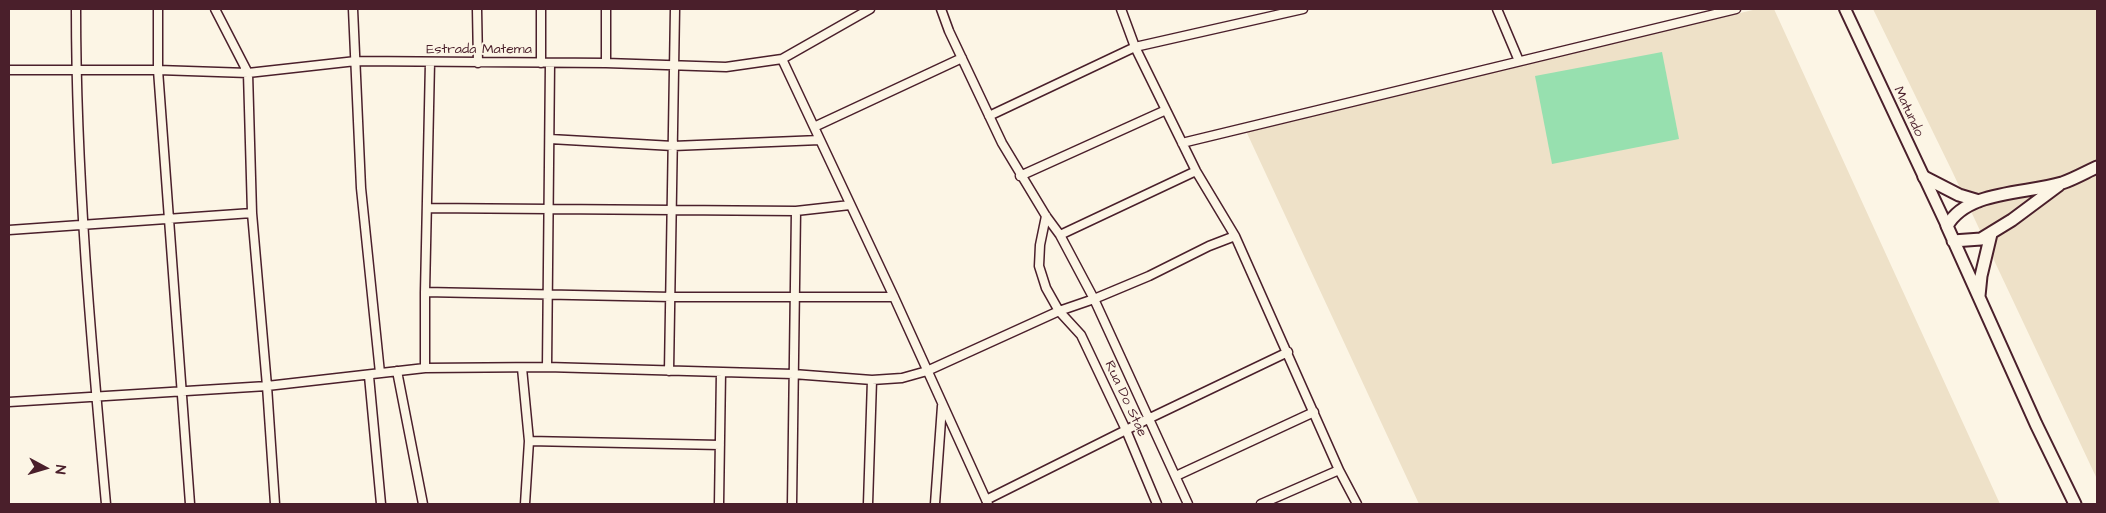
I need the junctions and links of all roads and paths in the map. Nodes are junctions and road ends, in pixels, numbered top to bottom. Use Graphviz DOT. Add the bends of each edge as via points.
graph roads {
  1 [pos="76,9"];
  2 [pos="158,9"];
  3 [pos="215,9"];
  4 [pos="353,9"];
  5 [pos="477,9"];
  6 [pos="541,9"];
  7 [pos="606,9"];
  8 [pos="674,9"];
  9 [pos="870,9"];
  10 [pos="941,9"];
  11 [pos="1121,9"];
  12 [pos="1303,9"];
  13 [pos="1497,9"];
  14 [pos="1736,9"];
  15 [pos="1844,9"];
  16 [pos="1135,47"];
  17 [pos="962,58"];
  18 [pos="782,59"];
  19 [pos="1520,61"];
  20 [pos="356,62"];
  21 [pos="430,62"];
  22 [pos="478,63"];
  23 [pos="546,63"];
  24 [pos="606,63"];
  25 [pos="675,65"];
  26 [pos="9,70"];
  27 [pos="76,70"];
  28 [pos="158,70"];
  29 [pos="248,73"];
  30 [pos="1166,110"];
  31 [pos="989,116"];
  32 [pos="814,127"];
  33 [pos="550,139"];
  34 [pos="820,140"];
  35 [pos="1182,143"];
  36 [pos="673,146"];
  37 [pos="2097,166"];
  38 [pos="1196,171"];
  39 [pos="1020,176"];
  40 [pos="1924,178"];
  41 [pos="2063,182"];
  42 [pos="1979,201"];
  43 [pos="850,206"];
  44 [pos="428,208"];
  45 [pos="549,209"];
  46 [pos="673,210"];
  47 [pos="796,211"];
  48 [pos="252,214"];
  49 [pos="1046,216"];
  50 [pos="168,219"];
  51 [pos="84,226"];
  52 [pos="1947,226"];
  53 [pos="9,230"];
  54 [pos="1991,234"];
  55 [pos="1060,235"];
  56 [pos="1235,236"];
  57 [pos="1953,241"];
  58 [pos="425,292"];
  59 [pos="549,296"];
  60 [pos="672,297"];
  61 [pos="795,297"];
  62 [pos="894,297"];
  63 [pos="1979,297"];
  64 [pos="1094,299"];
  65 [pos="1059,310"];
  66 [pos="1288,352"];
  67 [pos="546,367"];
  68 [pos="425,368"];
  69 [pos="522,368"];
  70 [pos="669,370"];
  71 [pos="397,371"];
  72 [pos="927,371"];
  73 [pos="721,372"];
  74 [pos="380,373"];
  75 [pos="793,374"];
  76 [pos="368,376"];
  77 [pos="872,380"];
  78 [pos="267,386"];
  79 [pos="181,391"];
  80 [pos="96,395"];
  81 [pos="9,402"];
  82 [pos="942,404"];
  83 [pos="1314,412"];
  84 [pos="1150,418"];
  85 [pos="1126,430"];
  86 [pos="529,441"];
  87 [pos="720,445"];
  88 [pos="1339,470"];
  89 [pos="1176,476"];
  90 [pos="987,502"];
  91 [pos="106,504"];
  92 [pos="190,504"];
  93 [pos="274,504"];
  94 [pos="381,504"];
  95 [pos="423,504"];
  96 [pos="525,504"];
  97 [pos="719,504"];
  98 [pos="792,504"];
  99 [pos="868,504"];
  100 [pos="935,504"];
  101 [pos="1157,504"];
  102 [pos="1188,504"];
  103 [pos="1261,504"];
  104 [pos="1357,504"];
  105 [pos="2075,504"];
  1 -- 27 [label="street"];
  2 -- 28 [label="street"];
  3 -- 29 [label="street"];
  4 -- 20 [label="street"];
  5 -- 22 [label="street"];
  6 -- 23 [label="street"];
  7 -- 24 [label="street"];
  8 -- 25 [label="street"];
  9 -- 18 [label="street, Estrada Matema"];
  10 -- 17 [label="street"];
  11 -- 16 [label="street"];
  12 -- 16 [label="street"];
  13 -- 19 [label="street"];
  14 -- 19 [label="street"];
  15 -- 40 [label="main road, Matundo"];
  16 -- 30 [label="street"];
  16 -- 31 [label="street"];
  17 -- 31 [label="street"];
  17 -- 32 [label="street"];
  18 -- 25 [label="street, Estrada Matema" via="726,67"];
  18 -- 32 [label="street"];
  19 -- 35 [label="street"];
  20 -- 21 [label="street, Estrada Matema"];
  20 -- 29 [label="street, Estrada Matema"];
  20 -- 74 [label="street" via="362,188"];
  21 -- 22 [label="street, Estrada Matema"];
  21 -- 44 [label="street"];
  22 -- 23 [label="street, Estrada Matema"];
  23 -- 24 [label="street, Estrada Matema"];
  23 -- 33 [label="street"];
  24 -- 25 [label="street, Estrada Matema"];
  25 -- 36 [label="street"];
  26 -- 27 [label="street, Estrada Matema"];
  27 -- 28 [label="street, Estrada Matema"];
  27 -- 51 [label="street"];
  28 -- 29 [label="street, Estrada Matema"];
  28 -- 50 [label="street"];
  29 -- 48 [label="street"];
  30 -- 35 [label="street"];
  30 -- 39 [label="street"];
  31 -- 39 [label="street"];
  32 -- 34 [label="street"];
  33 -- 36 [label="street"];
  33 -- 45 [label="street"];
  34 -- 36 [label="street"];
  34 -- 43 [label="street"];
  35 -- 38 [label="street"];
  36 -- 46 [label="street"];
  37 -- 41 [label="highway"];
  38 -- 55 [label="street"];
  38 -- 56 [label="street"];
  39 -- 49 [label="street"];
  40 -- 42 [label="highway"];
  40 -- 52 [label="main road, Matundo"];
  41 -- 42 [label="highway"];
  41 -- 54 [label="highway"];
  42 -- 52 [label="highway" via="1956,213"];
  43 -- 47 [label="street"];
  43 -- 62 [label="street"];
  44 -- 45 [label="street"];
  44 -- 58 [label="street"];
  45 -- 46 [label="street"];
  45 -- 59 [label="street"];
  46 -- 47 [label="street"];
  46 -- 60 [label="street"];
  47 -- 61 [label="street"];
  48 -- 50 [label="street"];
  48 -- 78 [label="street"];
  49 -- 55 [label="street"];
  49 -- 65 [label="street, Rua Do Stae" via="1039,266 1046,288"];
  50 -- 51 [label="street"];
  50 -- 79 [label="street"];
  51 -- 53 [label="street"];
  51 -- 80 [label="street"];
  52 -- 57 [label="highway"];
  54 -- 57 [label="highway" via="1972,241"];
  54 -- 63 [label="highway"];
  55 -- 64 [label="street"];
  56 -- 64 [label="street"];
  56 -- 66 [label="street"];
  57 -- 63 [label="highway"];
  58 -- 59 [label="street"];
  58 -- 68 [label="street"];
  59 -- 60 [label="street"];
  59 -- 67 [label="street"];
  60 -- 61 [label="street"];
  60 -- 70 [label="street"];
  61 -- 62 [label="street"];
  61 -- 75 [label="street"];
  62 -- 72 [label="street"];
  63 -- 105 [label="highway"];
  64 -- 65 [label="street"];
  64 -- 84 [label="street"];
  65 -- 72 [label="street"];
  65 -- 85 [label="street, Rua Do Stae" via="1081,335"];
  66 -- 83 [label="street"];
  66 -- 84 [label="street"];
  67 -- 69 [label="street"];
  67 -- 70 [label="street"];
  68 -- 69 [label="street"];
  68 -- 71 [label="street"];
  69 -- 86 [label="street"];
  70 -- 73 [label="street"];
  71 -- 74 [label="street"];
  71 -- 95 [label="street"];
  72 -- 77 [label="street" via="902,378"];
  72 -- 82 [label="street"];
  73 -- 75 [label="street"];
  73 -- 87 [label="street"];
  74 -- 76 [label="street"];
  75 -- 77 [label="street"];
  75 -- 98 [label="street"];
  76 -- 78 [label="street"];
  76 -- 94 [label="street"];
  77 -- 99 [label="street"];
  78 -- 79 [label="street"];
  78 -- 93 [label="street"];
  79 -- 80 [label="street"];
  79 -- 92 [label="street"];
  80 -- 81 [label="street"];
  80 -- 91 [label="street"];
  82 -- 90 [label="street"];
  82 -- 100 [label="street"];
  83 -- 88 [label="street"];
  83 -- 89 [label="street"];
  84 -- 85 [label="street"];
  84 -- 89 [label="street"];
  85 -- 90 [label="street"];
  85 -- 101 [label="street, Rua Do Stae"];
  86 -- 87 [label="street"];
  86 -- 96 [label="street"];
  87 -- 97 [label="street"];
  88 -- 103 [label="street"];
  88 -- 104 [label="street"];
  89 -- 102 [label="street"];
}
